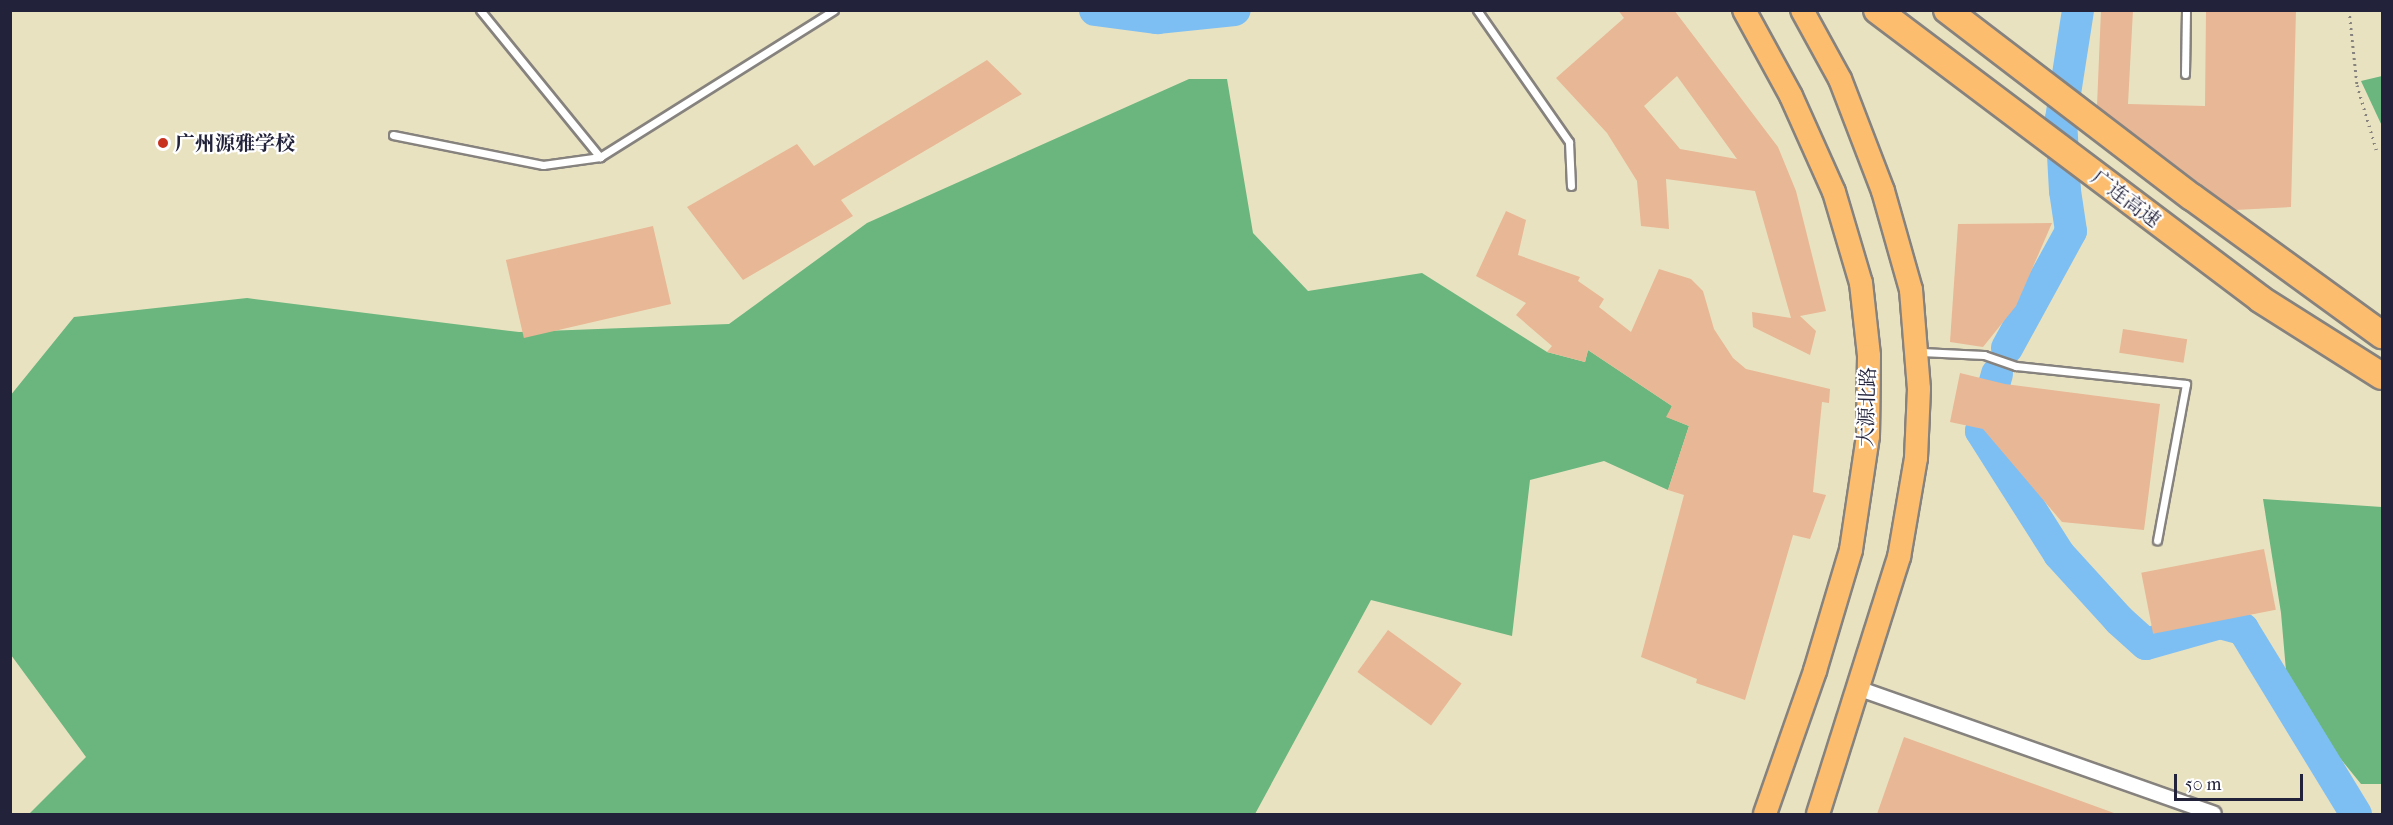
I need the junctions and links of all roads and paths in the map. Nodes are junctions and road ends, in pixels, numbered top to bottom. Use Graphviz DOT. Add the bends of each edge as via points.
graph roads {
  1 [pos="480,10"];
  2 [pos="834,10"];
  3 [pos="1477,10"];
  4 [pos="1744,10"];
  5 [pos="1802,10"];
  6 [pos="1877,10"];
  7 [pos="1947,10"];
  8 [pos="2186,10"];
  9 [pos="2349,10"];
  10 [pos="2185,74"];
  11 [pos="393,135"];
  12 [pos="2378,152"];
  13 [pos="600,157"];
  14 [pos="1571,186"];
  15 [pos="2382,335"];
  16 [pos="1918,351"];
  17 [pos="2382,376"];
  18 [pos="2157,540"];
  19 [pos="1860,689"];
  20 [pos="1765,814"];
  21 [pos="1818,814"];
  22 [pos="2214,814"];
  1 -- 13 [label="lane"];
  2 -- 13 [label="lane"];
  3 -- 14 [label="lane" via="1569,142"];
  4 -- 20 [label="main road, 大源北路" via="1791,96 1834,192 1862,283 1869,356 1868,436 1851,550 1815,671"];
  5 -- 16 [label="main road" via="1840,79 1864,134 1911,290"];
  6 -- 17 [label="highway, 广连高速" via="2260,299"];
  7 -- 15 [label="highway, 广连高速" via="2192,197"];
  8 -- 10 [label="lane"];
  9 -- 12 [label="path" via="2357,85"];
  11 -- 13 [label="lane" via="543,165"];
  16 -- 18 [label="lane" via="1984,355 2016,366 2186,384"];
  16 -- 19 [label="main road" via="1919,425 1910,507"];
  19 -- 21 [label="main road"];
  19 -- 22 [label="street"];
}
